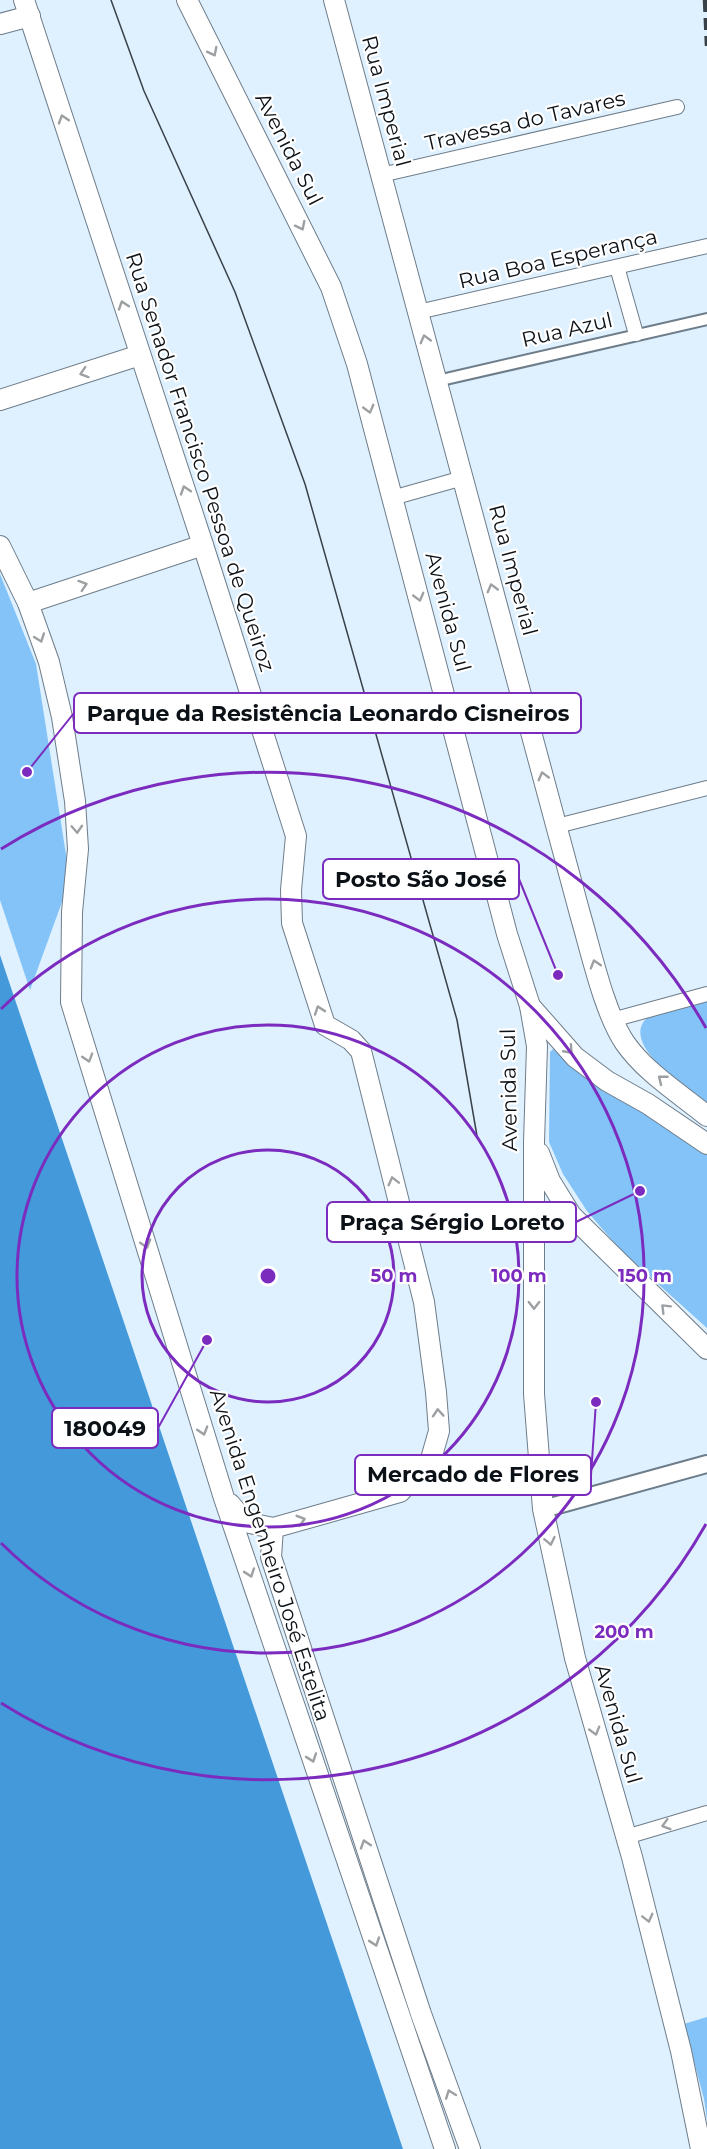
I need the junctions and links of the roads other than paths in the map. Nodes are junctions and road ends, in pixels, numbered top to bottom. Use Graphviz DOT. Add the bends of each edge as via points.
graph roads {
  1 [pos="187,0"];
  2 [pos="334,0"];
  3 [pos="27,8"];
  4 [pos="0,24"];
  5 [pos="677,107"];
  6 [pos="381,175"];
  7 [pos="707,246"];
  8 [pos="617,267"];
  9 [pos="418,312"];
  10 [pos="707,319"];
  11 [pos="636,334"];
  12 [pos="140,355"];
  13 [pos="437,381"];
  14 [pos="0,400"];
  15 [pos="463,478"];
  16 [pos="392,498"];
  17 [pos="203,545"];
  18 [pos="0,546"];
  19 [pos="28,603"];
  20 [pos="707,788"];
  21 [pos="556,826"];
  22 [pos="707,994"];
  23 [pos="530,1006"];
  24 [pos="612,1020"];
  25 [pos="707,1116"];
  26 [pos="534,1142"];
  27 [pos="707,1144"];
  28 [pos="707,1349"];
  29 [pos="707,1464"];
  30 [pos="224,1498"];
  31 [pos="543,1509"];
  32 [pos="273,1528"];
  33 [pos="707,1813"];
  34 [pos="626,1837"];
  35 [pos="445,2149"];
  36 [pos="470,2149"];
  37 [pos="701,2149"];
  1 -- 16 [label="main road, Avenida Sul, one-way" via="330,287 357,364"];
  2 -- 6 [label="main road, Rua Imperial"];
  3 -- 4 [label="main road"];
  12 -- 3 [label="main road, Rua Senador Francisco Pessoa de Queiroz, one-way"];
  5 -- 6 [label="street, Travessa do Tavares"];
  6 -- 9 [label="main road, Rua Imperial"];
  7 -- 8 [label="street, Rua Boa Esperança"];
  8 -- 9 [label="street, Rua Boa Esperança"];
  8 -- 11 [label="street"];
  13 -- 9 [label="main road, Rua Imperial, one-way"];
  10 -- 11 [label="street, Rua Azul"];
  11 -- 13 [label="street, Rua Azul"];
  12 -- 14 [label="main road, one-way"];
  17 -- 12 [label="main road, Rua Senador Francisco Pessoa de Queiroz, one-way"];
  13 -- 15 [label="main road, Rua Imperial"];
  15 -- 16 [label="street"];
  21 -- 15 [label="main road, Rua Imperial, one-way"];
  16 -- 23 [label="main road, Avenida Sul, one-way" via="507,934"];
  19 -- 17 [label="main road, one-way"];
  32 -- 17 [label="main road, Rua Senador Francisco Pessoa de Queiroz, one-way" via="400,1492 431,1459 439,1431 437,1402 424,1302 361,1051 351,1040 325,1025 306,971 292,923 296,836"];
  18 -- 19 [label="main road, Avenida Engenheiro José Estelita"];
  19 -- 30 [label="main road, Avenida Engenheiro José Estelita, one-way" via="49,662 75,801 78,849 72,912 71,1002"];
  20 -- 21 [label="street"];
  24 -- 21 [label="main road, Rua Imperial, one-way"];
  22 -- 24 [label="street"];
  23 -- 26 [label="main road, Avenida Sul" via="537,1046"];
  23 -- 27 [label="main road, one-way" via="574,1057"];
  25 -- 24 [label="main road, Rua Imperial, one-way" via="648,1068 626,1044"];
  28 -- 26 [label="main road, one-way" via="571,1215"];
  26 -- 31 [label="main road, Avenida Sul, one-way" via="534,1394"];
  29 -- 31 [label="street"];
  30 -- 32 [label="main road" via="245,1522"];
  30 -- 35 [label="main road, Avenida Engenheiro José Estelita, one-way"];
  31 -- 34 [label="main road, Avenida Sul, one-way" via="575,1658"];
  36 -- 32 [label="main road, Avenida Engenheiro José Estelita, one-way" via="421,2014 271,1557"];
  33 -- 34 [label="street, one-way"];
  34 -- 37 [label="main road, Avenida Sul, one-way" via="679,2040"];
}
